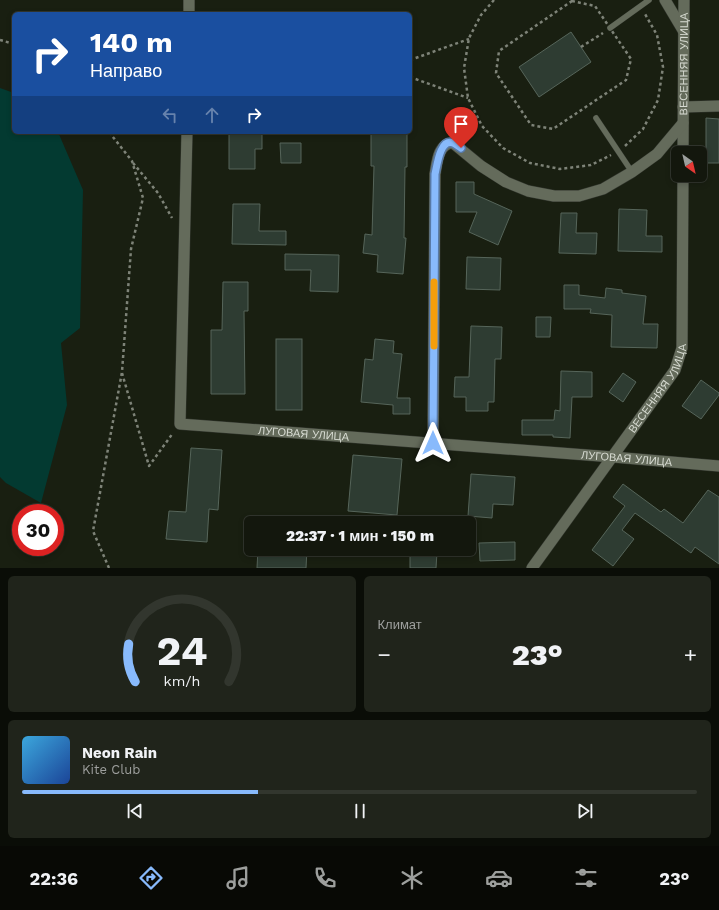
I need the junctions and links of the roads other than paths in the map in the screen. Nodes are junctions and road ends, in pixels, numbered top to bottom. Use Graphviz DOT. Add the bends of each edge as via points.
graph roads {
  1 [pos="189,0"];
  2 [pos="649,0"];
  3 [pos="665,0"];
  4 [pos="684,0"];
  5 [pos="189,12"];
  6 [pos="610,28"];
  7 [pos="684,33"];
  8 [pos="719,106"];
  9 [pos="683,107"];
  10 [pos="596,118"];
  11 [pos="683,124"];
  12 [pos="187,134"];
  13 [pos="683,146"];
  14 [pos="632,172"];
  15 [pos="683,182"];
  16 [pos="433,443"];
  17 [pos="613,457"];
  18 [pos="719,466"];
  19 [pos="532,568"];
  1 -- 5 [label="street"];
  2 -- 6 [label="lane"];
  3 -- 7 [label="street"];
  4 -- 7 [label="street, ВЕСЕННЯЯ УЛИЦА"];
  7 -- 9 [label="street, ВЕСЕННЯЯ УЛИЦА"];
  8 -- 9 [label="street"];
  9 -- 11 [label="street, ВЕСЕННЯЯ УЛИЦА"];
  10 -- 14 [label="lane"];
  11 -- 13 [label="street, ВЕСЕННЯЯ УЛИЦА"];
  11 -- 14 [label="street" via="657,154"];
  12 -- 16 [label="street, ЛУГОВАЯ УЛИЦА" via="180,424"];
  14 -- 16 [label="street" via="603,189 579,196 554,196 528,191 506,182 453,143 444,146 439,155 435,174"];
  15 -- 17 [label="street, ВЕСЕННЯЯ УЛИЦА" via="682,348 675,370"];
  16 -- 17 [label="street, ЛУГОВАЯ УЛИЦА"];
  17 -- 18 [label="street, ЛУГОВАЯ УЛИЦА"];
  17 -- 19 [label="street, ВЕСЕННЯЯ УЛИЦА"];
}
